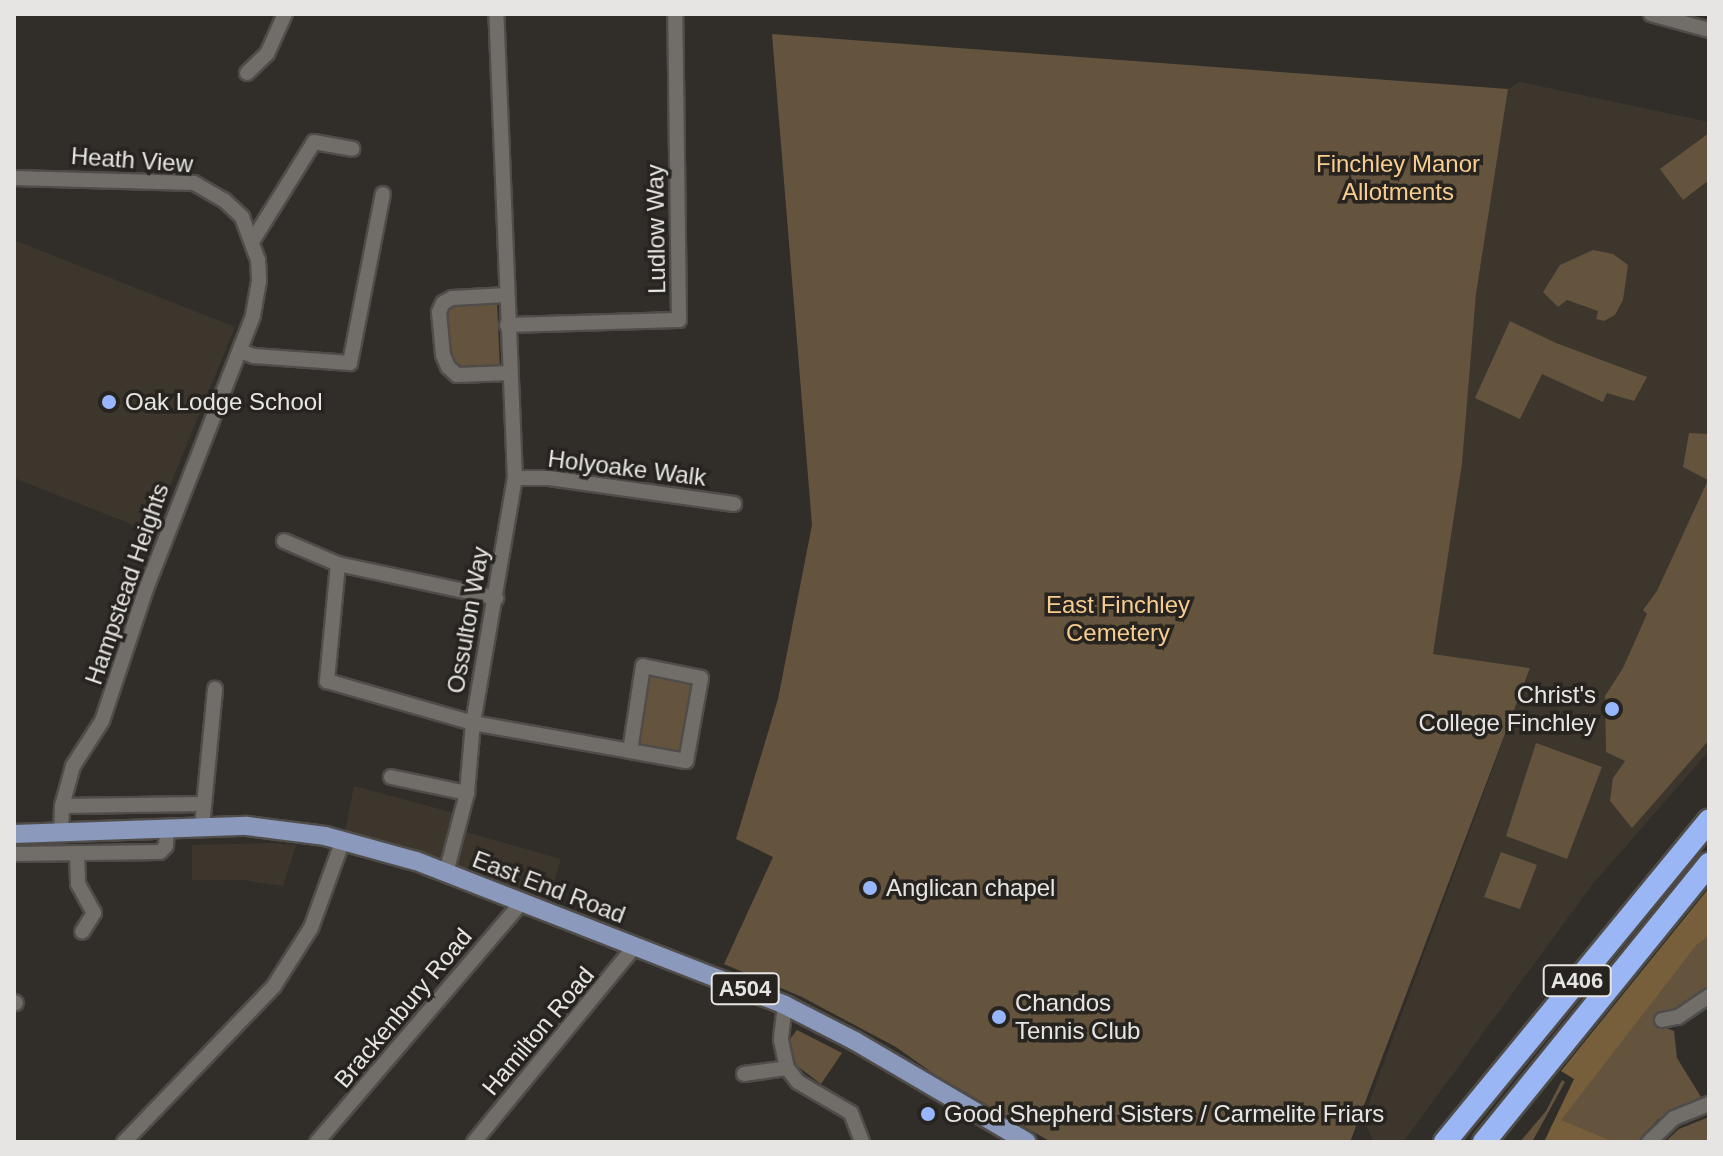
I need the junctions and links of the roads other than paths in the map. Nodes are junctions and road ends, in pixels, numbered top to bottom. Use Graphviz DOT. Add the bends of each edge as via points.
graph roads {
  1 [pos="285,14"];
  2 [pos="496,14"];
  3 [pos="675,14"];
  4 [pos="1651,14"];
  5 [pos="1709,30"];
  6 [pos="247,73"];
  7 [pos="352,149"];
  8 [pos="14,178"];
  9 [pos="383,194"];
  10 [pos="253,240"];
  11 [pos="507,295"];
  12 [pos="507,325"];
  13 [pos="240,351"];
  14 [pos="510,373"];
  15 [pos="515,478"];
  16 [pos="734,504"];
  17 [pos="284,541"];
  18 [pos="338,564"];
  19 [pos="496,598"];
  20 [pos="215,689"];
  21 [pos="473,723"];
  22 [pos="630,751"];
  23 [pos="391,777"];
  24 [pos="467,793"];
  25 [pos="202,804"];
  26 [pos="62,806"];
  27 [pos="1709,821"];
  28 [pos="202,827"];
  29 [pos="167,828"];
  30 [pos="61,831"];
  31 [pos="14,834"];
  32 [pos="343,840"];
  33 [pos="77,853"];
  34 [pos="14,854"];
  35 [pos="1709,864"];
  36 [pos="446,873"];
  37 [pos="522,902"];
  38 [pos="82,932"];
  39 [pos="634,947"];
  40 [pos="1709,996"];
  41 [pos="785,1005"];
  42 [pos="1662,1020"];
  43 [pos="787,1068"];
  44 [pos="744,1074"];
  45 [pos="1709,1104"];
  46 [pos="124,1142"];
  47 [pos="317,1142"];
  48 [pos="474,1142"];
  49 [pos="862,1142"];
  50 [pos="1027,1142"];
  51 [pos="1445,1142"];
  52 [pos="1484,1142"];
  53 [pos="1649,1142"];
  1 -- 6 [label="street" via="267,54"];
  2 -- 11 [label="street, Ossulton Way"];
  3 -- 12 [label="street, Ludlow Way" via="679,320"];
  4 -- 5 [label="street"];
  7 -- 10 [label="street" via="314,142"];
  8 -- 10 [label="street, Heath View" via="194,183 242,217"];
  9 -- 13 [label="street" via="350,363"];
  10 -- 13 [label="street, Heath View" via="259,281"];
  11 -- 12 [label="street, Ossulton Way"];
  11 -- 14 [label="street" via="452,298 439,312 443,355 457,375"];
  12 -- 14 [label="street, Ossulton Way"];
  13 -- 26 [label="street, Hampstead Heights" via="146,589 102,721 73,766"];
  14 -- 15 [label="street, Ossulton Way"];
  15 -- 16 [label="street, Holyoake Walk" via="549,478"];
  15 -- 19 [label="street, Ossulton Way"];
  17 -- 18 [label="street"];
  18 -- 19 [label="street"];
  18 -- 21 [label="street" via="327,681"];
  19 -- 21 [label="street, Ossulton Way"];
  20 -- 25 [label="street"];
  21 -- 22 [label="street"];
  21 -- 24 [label="street, Ossulton Way"];
  22 -- 22 [label="street" via="686,761 701,678 643,666"];
  23 -- 24 [label="street"];
  24 -- 36 [label="street, Ossulton Way"];
  25 -- 26 [label="street"];
  25 -- 28 [label="street"];
  26 -- 30 [label="street, Hampstead Heights"];
  27 -- 51 [label="highway, A406"];
  28 -- 29 [label="main road, East End Road / A504"];
  28 -- 32 [label="main road, East End Road / A504" via="283,829"];
  29 -- 30 [label="main road, East End Road / A504"];
  29 -- 33 [label="street" via="166,846 160,852"];
  30 -- 31 [label="main road, East End Road / A504"];
  32 -- 36 [label="main road, East End Road / A504"];
  32 -- 46 [label="street" via="311,928 274,986"];
  33 -- 34 [label="street"];
  33 -- 38 [label="street" via="78,884 94,913"];
  35 -- 52 [label="highway, A406"];
  36 -- 37 [label="main road, East End Road / A504"];
  37 -- 39 [label="main road, East End Road / A504"];
  37 -- 47 [label="street, Brackenbury Road"];
  39 -- 41 [label="main road, East End Road / A504"];
  39 -- 48 [label="street, Hamilton Road"];
  40 -- 42 [label="street" via="1678,1017"];
  41 -- 43 [label="street" via="781,1040"];
  41 -- 50 [label="main road, East End Road / A504"];
  43 -- 44 [label="street"];
  43 -- 49 [label="street" via="798,1082 851,1113"];
  45 -- 53 [label="street" via="1674,1118"];
}
